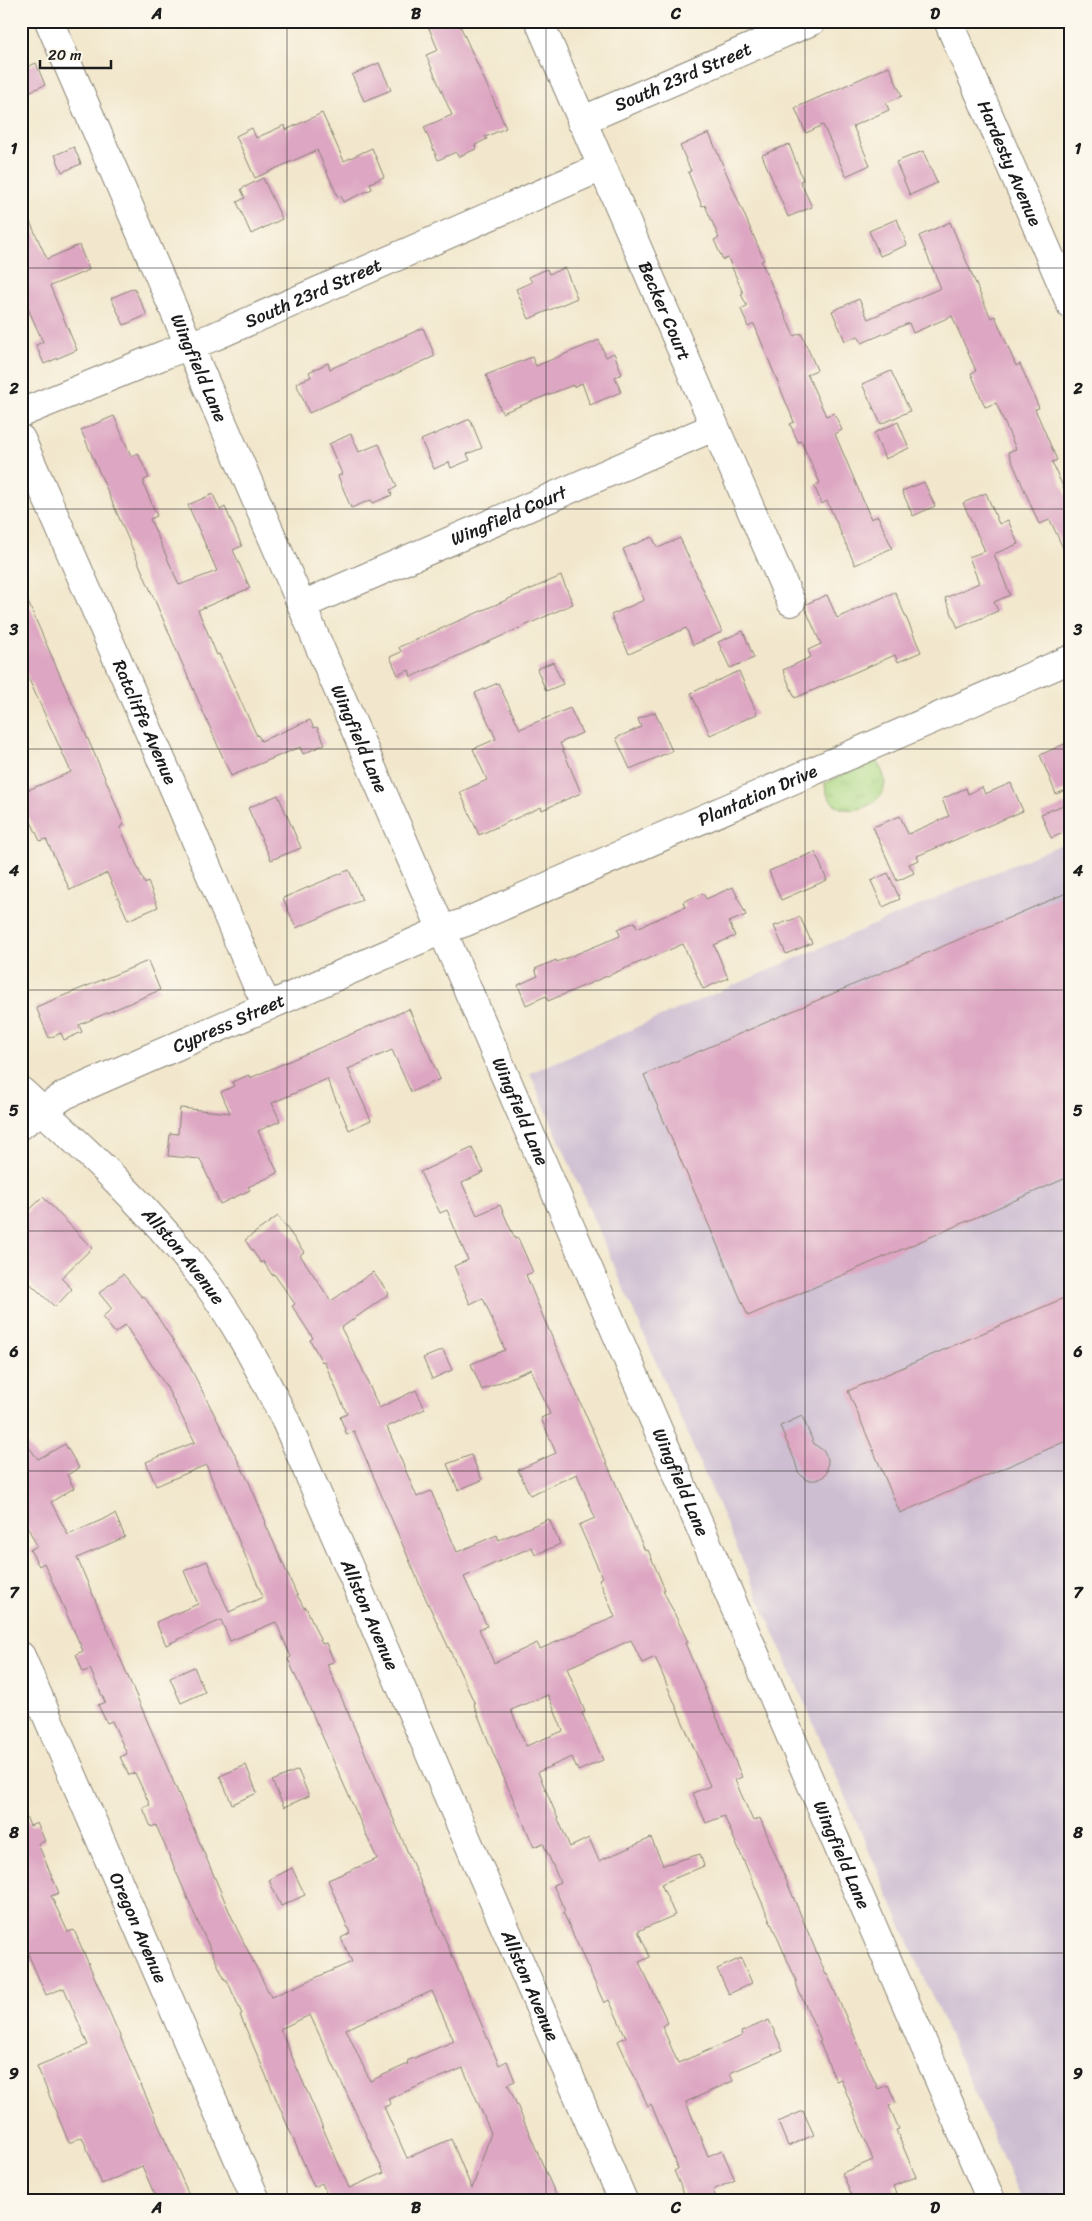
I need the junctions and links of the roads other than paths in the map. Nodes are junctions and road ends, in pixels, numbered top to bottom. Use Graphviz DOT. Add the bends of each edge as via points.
graph roads {
  1 [pos="49,21"];
  2 [pos="539,21"];
  3 [pos="812,21"];
  4 [pos="948,21"];
  5 [pos="581,121"];
  6 [pos="602,167"];
  7 [pos="1071,305"];
  8 [pos="189,345"];
  9 [pos="21,413"];
  10 [pos="714,427"];
  11 [pos="21,439"];
  12 [pos="791,602"];
  13 [pos="302,605"];
  14 [pos="1071,659"];
  15 [pos="442,930"];
  16 [pos="268,1006"];
  17 [pos="21,1090"];
  18 [pos="32,1117"];
  19 [pos="21,1656"];
  20 [pos="256,2200"];
  21 [pos="623,2200"];
  22 [pos="991,2200"];
  1 -- 8 [label="street, Wingfield Lane"];
  2 -- 5 [label="street, Becker Court"];
  3 -- 5 [label="street, South 23rd Street"];
  4 -- 7 [label="street, Hardesty Avenue"];
  5 -- 6 [label="street, Becker Court"];
  6 -- 8 [label="street, South 23rd Street"];
  6 -- 10 [label="street, Becker Court"];
  8 -- 9 [label="street, South 23rd Street"];
  8 -- 13 [label="street, Wingfield Lane"];
  10 -- 12 [label="street, Becker Court"];
  10 -- 13 [label="street, Wingfield Court"];
  11 -- 16 [label="street, Ratcliffe Avenue"];
  13 -- 15 [label="street, Wingfield Lane"];
  14 -- 15 [label="street, Plantation Drive"];
  15 -- 16 [label="street, Cypress Street"];
  15 -- 22 [label="street, Wingfield Lane"];
  16 -- 18 [label="street, Cypress Street" via="64,1094"];
  17 -- 18 [label="street, Allston Avenue"];
  18 -- 21 [label="street, Allston Avenue" via="152,1216 212,1290 247,1345 284,1417"];
  19 -- 20 [label="street, Oregon Avenue"];
}
